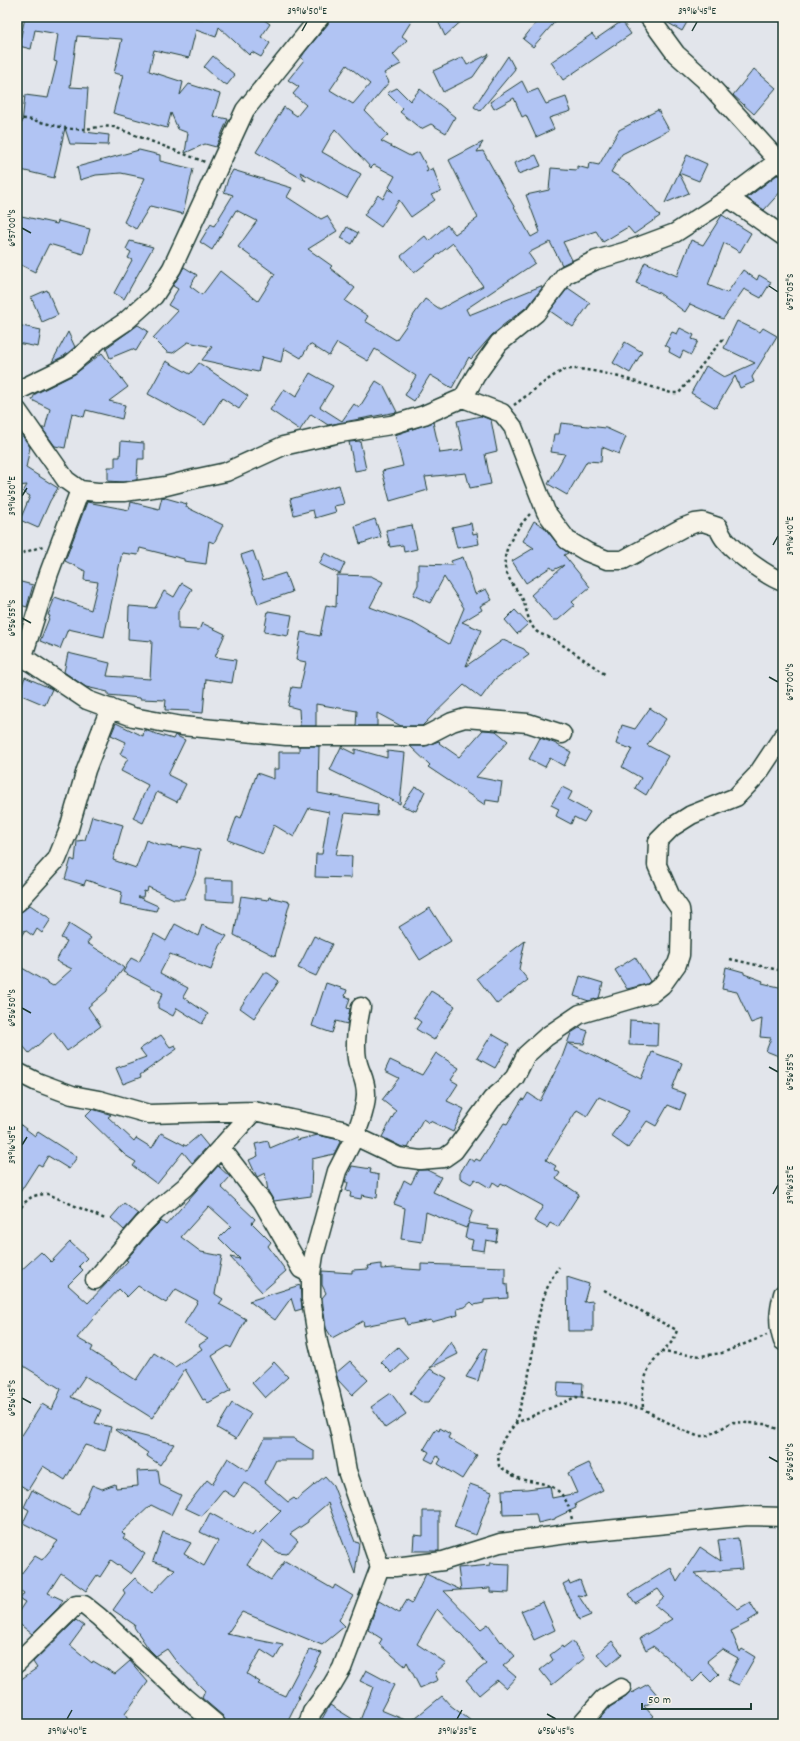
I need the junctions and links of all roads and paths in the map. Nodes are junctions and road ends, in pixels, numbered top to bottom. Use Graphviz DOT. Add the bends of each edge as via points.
graph roads {
  1 [pos="320,17"];
  2 [pos="650,17"];
  3 [pos="17,119"];
  4 [pos="780,164"];
  5 [pos="219,167"];
  6 [pos="729,198"];
  7 [pos="783,236"];
  8 [pos="722,339"];
  9 [pos="17,391"];
  10 [pos="463,398"];
  11 [pos="17,410"];
  12 [pos="502,413"];
  13 [pos="80,490"];
  14 [pos="541,501"];
  15 [pos="62,539"];
  16 [pos="17,555"];
  17 [pos="783,582"];
  18 [pos="20,654"];
  19 [pos="606,675"];
  20 [pos="110,708"];
  21 [pos="562,734"];
  22 [pos="783,736"];
  23 [pos="17,903"];
  24 [pos="730,959"];
  25 [pos="783,971"];
  26 [pos="361,1007"];
  27 [pos="17,1072"];
  28 [pos="254,1111"];
  29 [pos="355,1136"];
  30 [pos="221,1148"];
  31 [pos="17,1212"];
  32 [pos="105,1219"];
  33 [pos="559,1267"];
  34 [pos="311,1274"];
  35 [pos="95,1280"];
  36 [pos="604,1290"];
  37 [pos="783,1294"];
  38 [pos="781,1336"];
  39 [pos="661,1352"];
  40 [pos="643,1409"];
  41 [pos="516,1423"];
  42 [pos="783,1430"];
  43 [pos="783,1517"];
  44 [pos="575,1533"];
  45 [pos="380,1567"];
  46 [pos="17,1663"];
  47 [pos="621,1688"];
  48 [pos="216,1724"];
  49 [pos="308,1724"];
  50 [pos="581,1724"];
  1 -- 5 [label="street" via="245,110"];
  2 -- 4 [label="street" via="676,54 704,79"];
  3 -- 5 [label="path" via="77,129 104,125 114,127"];
  4 -- 6 [label="street"];
  5 -- 9 [label="street" via="172,268 154,296 70,365"];
  6 -- 7 [label="street"];
  6 -- 10 [label="street" via="675,233 596,260 566,275 536,313 499,343"];
  8 -- 12 [label="path" via="679,393 573,368 562,371"];
  10 -- 12 [label="street"];
  10 -- 13 [label="street" via="424,415 391,425 283,446 226,472 166,486 124,492"];
  11 -- 13 [label="street" via="66,480"];
  12 -- 14 [label="street" via="513,427"];
  13 -- 15 [label="street"];
  14 -- 17 [label="street" via="567,540 597,557 623,560 682,528 703,522 718,527 724,540 731,547 773,578"];
  14 -- 19 [label="path" via="512,538 504,562 507,575 523,600 535,629"];
  15 -- 16 [label="path"];
  15 -- 18 [label="street"];
  18 -- 20 [label="street" via="87,700"];
  20 -- 21 [label="street" via="133,717 182,726 286,736 425,736 465,718 528,723"];
  20 -- 23 [label="street" via="86,770 68,832 57,859"];
  22 -- 29 [label="street" via="757,775 736,797 691,815 672,827 658,841 657,865 670,895 680,910 681,917 678,964 656,991 580,1014 546,1037 526,1055 515,1076 492,1098 454,1151 444,1158 420,1160 399,1157"];
  24 -- 25 [label="path"];
  26 -- 29 [label="street" via="357,1028 357,1059 365,1078 366,1096"];
  27 -- 28 [label="street" via="72,1095 149,1114"];
  28 -- 29 [label="street" via="342,1130"];
  28 -- 30 [label="street"];
  29 -- 34 [label="street" via="336,1171"];
  30 -- 34 [label="street" via="262,1201 301,1269"];
  30 -- 35 [label="street" via="185,1187 146,1221"];
  31 -- 32 [label="path" via="28,1198 48,1194"];
  33 -- 41 [label="path" via="553,1275 545,1297"];
  34 -- 45 [label="street" via="314,1322 348,1471"];
  36 -- 39 [label="path" via="629,1302 652,1319 677,1330 674,1341"];
  37 -- 38 [label="street" via="778,1317"];
  38 -- 39 [label="path" via="722,1353 701,1356"];
  39 -- 40 [label="path" via="654,1359 642,1391"];
  40 -- 41 [label="path" via="576,1397"];
  40 -- 42 [label="path" via="697,1436 707,1436 733,1422 764,1424"];
  41 -- 44 [label="path" via="500,1445 499,1466 520,1479 547,1484 557,1491 566,1501"];
  43 -- 44 [label="street" via="748,1516"];
  44 -- 45 [label="street" via="500,1543 443,1561"];
  45 -- 49 [label="street" via="342,1668 312,1712"];
  46 -- 48 [label="street" via="76,1605 84,1605"];
  47 -- 50 [label="street" via="603,1699"];
}
